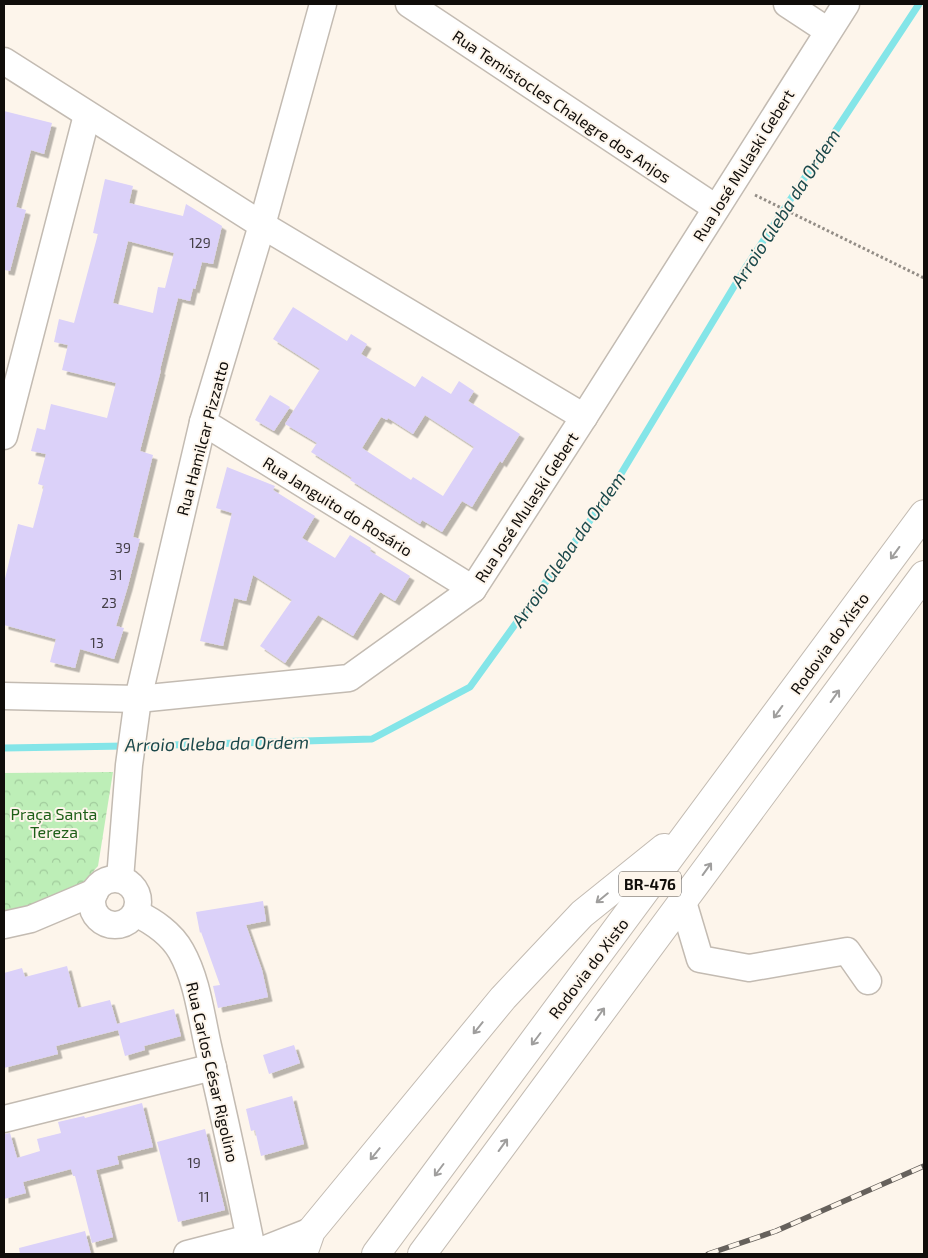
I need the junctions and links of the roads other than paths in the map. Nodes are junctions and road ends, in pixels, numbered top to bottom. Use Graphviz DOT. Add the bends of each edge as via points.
graph roads {
  1 [pos="323,4"];
  2 [pos="409,4"];
  3 [pos="787,4"];
  4 [pos="846,4"];
  5 [pos="828,31"];
  6 [pos="4,61"];
  7 [pos="87,115"];
  8 [pos="716,208"];
  9 [pos="262,225"];
  10 [pos="584,416"];
  11 [pos="203,422"];
  12 [pos="4,436"];
  13 [pos="924,514"];
  14 [pos="924,575"];
  15 [pos="473,589"];
  16 [pos="4,696"];
  17 [pos="137,705"];
  18 [pos="695,824"];
  19 [pos="120,879"];
  20 [pos="94,892"];
  21 [pos="683,902"];
  22 [pos="136,913"];
  23 [pos="31,919"];
  24 [pos="108,924"];
  25 [pos="4,925"];
  26 [pos="868,981"];
  27 [pos="213,1067"];
  28 [pos="4,1119"];
  29 [pos="307,1243"];
  30 [pos="252,1249"];
  31 [pos="187,1254"];
  32 [pos="376,1254"];
  33 [pos="422,1254"];
  1 -- 9 [label="street, Rua Hamilcar Pizzatto"];
  2 -- 8 [label="street, Rua Temistocles Chalegre dos Anjos"];
  3 -- 5 [label="street"];
  4 -- 5 [label="street, Rua José Mulaski Gebert"];
  5 -- 8 [label="street, Rua José Mulaski Gebert"];
  6 -- 7 [label="street"];
  7 -- 9 [label="street"];
  7 -- 12 [label="street"];
  8 -- 10 [label="street, Rua José Mulaski Gebert"];
  9 -- 10 [label="street"];
  9 -- 11 [label="street, Rua Hamilcar Pizzatto"];
  10 -- 15 [label="street, Rua José Mulaski Gebert"];
  11 -- 15 [label="street, Rua Janguito do Rosário"];
  11 -- 17 [label="street, Rua Hamilcar Pizzatto"];
  13 -- 18 [label="highway, Rodovia do Xisto / BR-476, one-way"];
  21 -- 14 [label="highway, BR-476, one-way"];
  15 -- 17 [label="street, Rua José Mulaski Gebert" via="349,678"];
  16 -- 17 [label="street, Rua José Mulaski Gebert"];
  17 -- 19 [label="street, Rua Hamilcar Pizzatto"];
  18 -- 29 [label="highway, one-way" via="582,914 503,998"];
  18 -- 32 [label="highway, Rodovia do Xisto / BR-476, one-way"];
  19 -- 20 [label="street" via="106,881"];
  19 -- 22 [label="street" via="136,892"];
  20 -- 23 [label="street"];
  20 -- 24 [label="street" via="92,900 96,915"];
  21 -- 26 [label="street" via="700,959 749,968 847,951"];
  33 -- 21 [label="highway, BR-476, one-way"];
  22 -- 24 [label="street" via="124,923"];
  22 -- 27 [label="street, Rua Carlos César Rigolino" via="169,934 181,952 195,991"];
  23 -- 24 [label="street"];
  23 -- 25 [label="street"];
  27 -- 28 [label="street"];
  27 -- 30 [label="street, Rua Carlos César Rigolino"];
  29 -- 30 [label="street"];
  30 -- 31 [label="street"];
}
